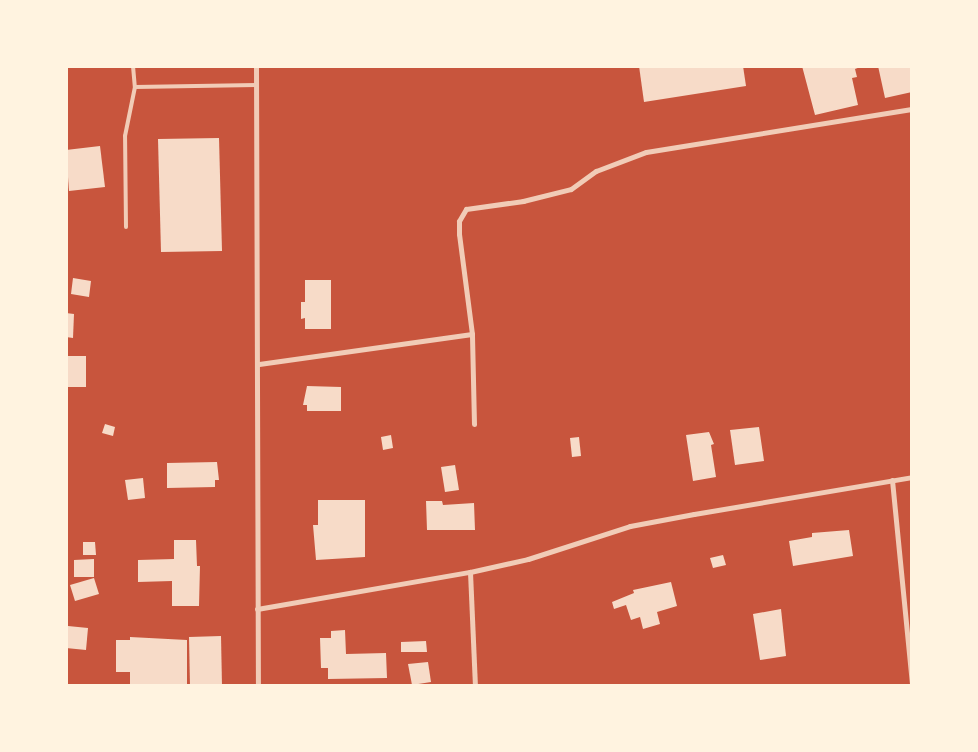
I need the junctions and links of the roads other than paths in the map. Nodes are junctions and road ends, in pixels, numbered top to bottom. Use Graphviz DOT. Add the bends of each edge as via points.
graph roads {
  1 [pos="133,66"];
  2 [pos="256,66"];
  3 [pos="135,86"];
  4 [pos="257,86"];
  5 [pos="912,109"];
  6 [pos="126,228"];
  7 [pos="472,334"];
  8 [pos="259,364"];
  9 [pos="474,424"];
  10 [pos="912,477"];
  11 [pos="892,480"];
  12 [pos="470,572"];
  13 [pos="257,610"];
  14 [pos="912,683"];
  15 [pos="258,686"];
  16 [pos="476,686"];
  1 -- 3 [label="lane"];
  2 -- 4 [label="street"];
  3 -- 4 [label="lane"];
  3 -- 6 [label="lane" via="126,136"];
  4 -- 8 [label="street"];
  5 -- 7 [label="street" via="646,152 605,168 571,189 466,209 459,221 459,234"];
  7 -- 8 [label="street"];
  7 -- 9 [label="street"];
  8 -- 13 [label="street"];
  10 -- 11 [label="street"];
  11 -- 12 [label="street" via="630,526 528,558"];
  11 -- 14 [label="street"];
  12 -- 13 [label="street"];
  12 -- 16 [label="street"];
  13 -- 15 [label="street"];
}
